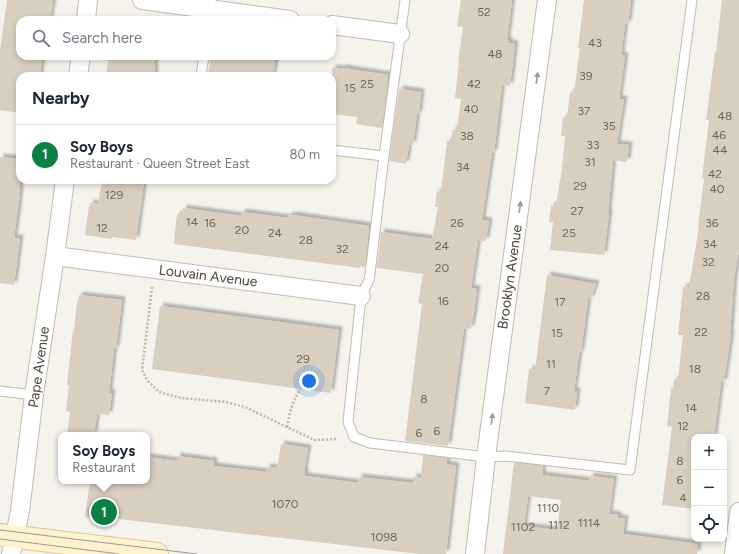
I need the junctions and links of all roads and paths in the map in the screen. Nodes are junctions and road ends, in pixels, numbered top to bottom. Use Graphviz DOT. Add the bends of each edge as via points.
graph roads {
  1 [pos="88,0"];
  2 [pos="142,0"];
  3 [pos="405,0"];
  4 [pos="547,0"];
  5 [pos="692,0"];
  6 [pos="210,10"];
  7 [pos="86,16"];
  8 [pos="258,16"];
  9 [pos="336,26"];
  10 [pos="400,34"];
  11 [pos="80,60"];
  12 [pos="203,60"];
  13 [pos="79,72"];
  14 [pos="202,72"];
  15 [pos="336,150"];
  16 [pos="384,156"];
  17 [pos="64,184"];
  18 [pos="55,256"];
  19 [pos="152,283"];
  20 [pos="361,296"];
  21 [pos="301,389"];
  22 [pos="0,391"];
  23 [pos="34,395"];
  24 [pos="288,427"];
  25 [pos="338,439"];
  26 [pos="486,457"];
  27 [pos="739,512"];
  28 [pos="8,542"];
  29 [pos="157,554"];
  30 [pos="475,554"];
  31 [pos="734,554"];
  1 -- 7 [label="street"];
  2 -- 6 [label="street"];
  3 -- 10 [label="lane"];
  26 -- 4 [label="street, Brooklyn Avenue, one-way"];
  5 -- 26 [label="lane" via="630,470 506,456"];
  6 -- 8 [label="street"];
  9 -- 10 [label="street"];
  10 -- 16 [label="lane"];
  11 -- 13 [label="street"];
  12 -- 14 [label="lane"];
  15 -- 16 [label="lane"];
  16 -- 20 [label="lane" via="370,274"];
  17 -- 18 [label="street, Pape Avenue"];
  18 -- 20 [label="street, Louvain Avenue"];
  18 -- 23 [label="street, Pape Avenue"];
  19 -- 24 [label="path" via="142,370 158,392 181,398 226,402 245,407"];
  20 -- 26 [label="lane" via="348,422 354,437 370,443"];
  21 -- 24 [label="path" via="290,410"];
  22 -- 23 [label="lane"];
  23 -- 28 [label="street, Pape Avenue" via="20,511"];
  24 -- 25 [label="path" via="314,440"];
  26 -- 30 [label="street, Brooklyn Avenue"];
  27 -- 31 [label="street"];
  28 -- 29 [label="main road"];
}
